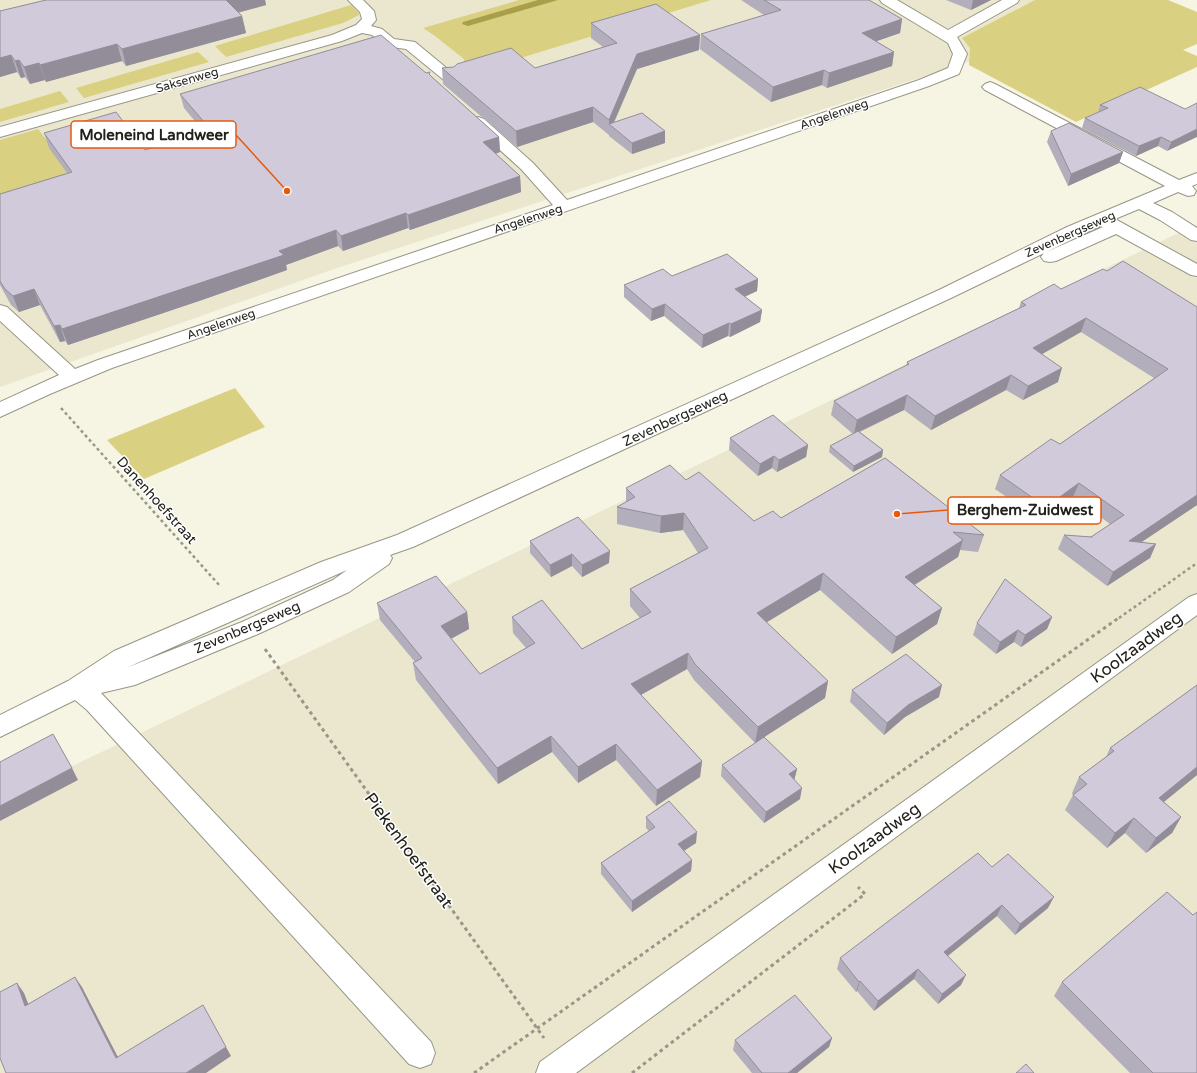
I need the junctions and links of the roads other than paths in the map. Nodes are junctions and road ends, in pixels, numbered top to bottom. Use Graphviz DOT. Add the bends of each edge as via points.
graph roads {
  1 [pos="355,0"];
  2 [pos="887,0"];
  3 [pos="1012,0"];
  4 [pos="365,24"];
  5 [pos="948,36"];
  6 [pos="450,78"];
  7 [pos="990,87"];
  8 [pos="469,114"];
  9 [pos="0,132"];
  10 [pos="1191,186"];
  11 [pos="1147,206"];
  12 [pos="564,207"];
  13 [pos="1102,219"];
  14 [pos="1118,227"];
  15 [pos="1197,236"];
  16 [pos="1197,271"];
  17 [pos="945,294"];
  18 [pos="0,311"];
  19 [pos="72,377"];
  20 [pos="0,410"];
  21 [pos="405,541"];
  22 [pos="1197,603"];
  23 [pos="78,688"];
  24 [pos="0,727"];
  25 [pos="420,1052"];
  26 [pos="557,1069"];
  1 -- 4 [label="street" via="367,11"];
  2 -- 5 [label="street, Angelenweg"];
  3 -- 5 [label="street"];
  4 -- 6 [label="street" via="390,43 410,45"];
  4 -- 9 [label="street, Saksenweg" via="337,38"];
  5 -- 12 [label="street, Angelenweg" via="954,41 960,54 954,71"];
  7 -- 10 [label="street"];
  8 -- 12 [label="street" via="527,166"];
  10 -- 11 [label="street, Zevenbergseweg"];
  11 -- 13 [label="street, Zevenbergseweg"];
  11 -- 14 [label="street, Zevenbergseweg"];
  11 -- 15 [label="street"];
  12 -- 19 [label="street, Angelenweg" via="395,263"];
  13 -- 14 [label="street"];
  13 -- 17 [label="street, Zevenbergseweg" via="1073,230"];
  14 -- 16 [label="street"];
  14 -- 17 [label="street, Zevenbergseweg" via="1014,271"];
  17 -- 21 [label="street, Zevenbergseweg"];
  18 -- 19 [label="street"];
  19 -- 20 [label="street, Angelenweg"];
  21 -- 23 [label="street, Zevenbergseweg" via="328,568 122,658"];
  21 -- 23 [label="street, Zevenbergseweg" via="341,586 250,628 126,678"];
  22 -- 26 [label="street, Koolzaadweg"];
  23 -- 24 [label="street, Zevenbergseweg"];
  23 -- 25 [label="street" via="96,703"];
}
